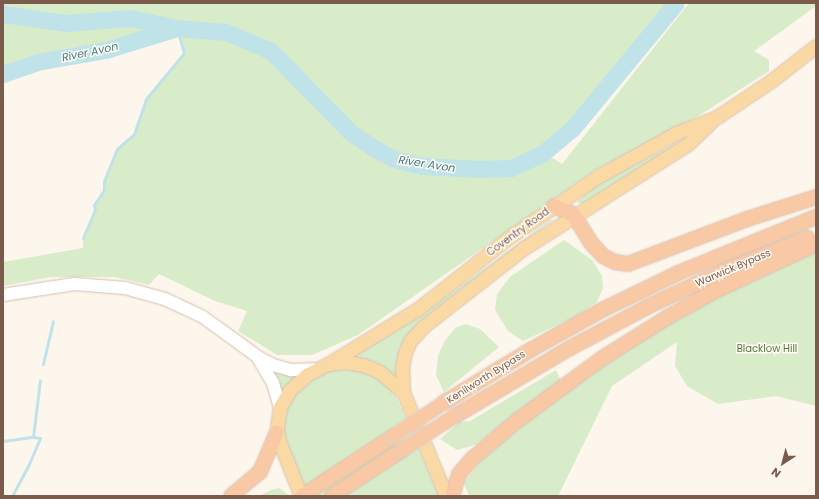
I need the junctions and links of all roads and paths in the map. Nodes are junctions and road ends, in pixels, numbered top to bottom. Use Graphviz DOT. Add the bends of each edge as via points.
graph roads {
  1 [pos="816,46"];
  2 [pos="716,117"];
  3 [pos="816,198"];
  4 [pos="554,206"];
  5 [pos="573,214"];
  6 [pos="816,217"];
  7 [pos="816,234"];
  8 [pos="816,244"];
  9 [pos="678,273"];
  10 [pos="3,295"];
  11 [pos="651,305"];
  12 [pos="258,357"];
  13 [pos="328,364"];
  14 [pos="315,369"];
  15 [pos="403,392"];
  16 [pos="280,407"];
  17 [pos="277,432"];
  18 [pos="335,494"];
  19 [pos="232,496"];
  20 [pos="302,496"];
  21 [pos="446,496"];
  22 [pos="452,496"];
  1 -- 2 [label="main road, Coventry Road" via="771,81"];
  2 -- 4 [label="main road, Coventry Road" via="648,148 597,177"];
  2 -- 5 [label="main road, Coventry Road" via="688,144"];
  3 -- 5 [label="highway" via="747,219 628,264 615,262 603,256"];
  4 -- 5 [label="highway"];
  4 -- 13 [label="main road, Coventry Road" via="508,238 419,308"];
  5 -- 15 [label="main road, Coventry Road" via="492,270 419,330 410,342 403,359"];
  6 -- 9 [label="highway, Warwick Bypass"];
  7 -- 11 [label="highway, Warwick Bypass" via="722,272"];
  8 -- 22 [label="highway" via="711,294 601,359 523,416 473,458 459,474"];
  9 -- 20 [label="highway, Kenilworth Bypass, bridge" via="604,309 538,346 445,402"];
  10 -- 12 [label="main road" via="74,284 125,288 165,299 203,317"];
  11 -- 18 [label="highway, Kenilworth Bypass, bridge" via="558,355 455,416"];
  12 -- 14 [label="main road" via="291,370"];
  12 -- 16 [label="main road" via="273,383"];
  13 -- 14 [label="main road"];
  13 -- 15 [label="main road" via="345,362 369,367 387,376"];
  14 -- 16 [label="main road" via="296,383"];
  15 -- 21 [label="main road"];
  16 -- 17 [label="main road"];
  17 -- 19 [label="highway" via="268,459 260,472"];
  17 -- 20 [label="main road" via="284,456"];
}
